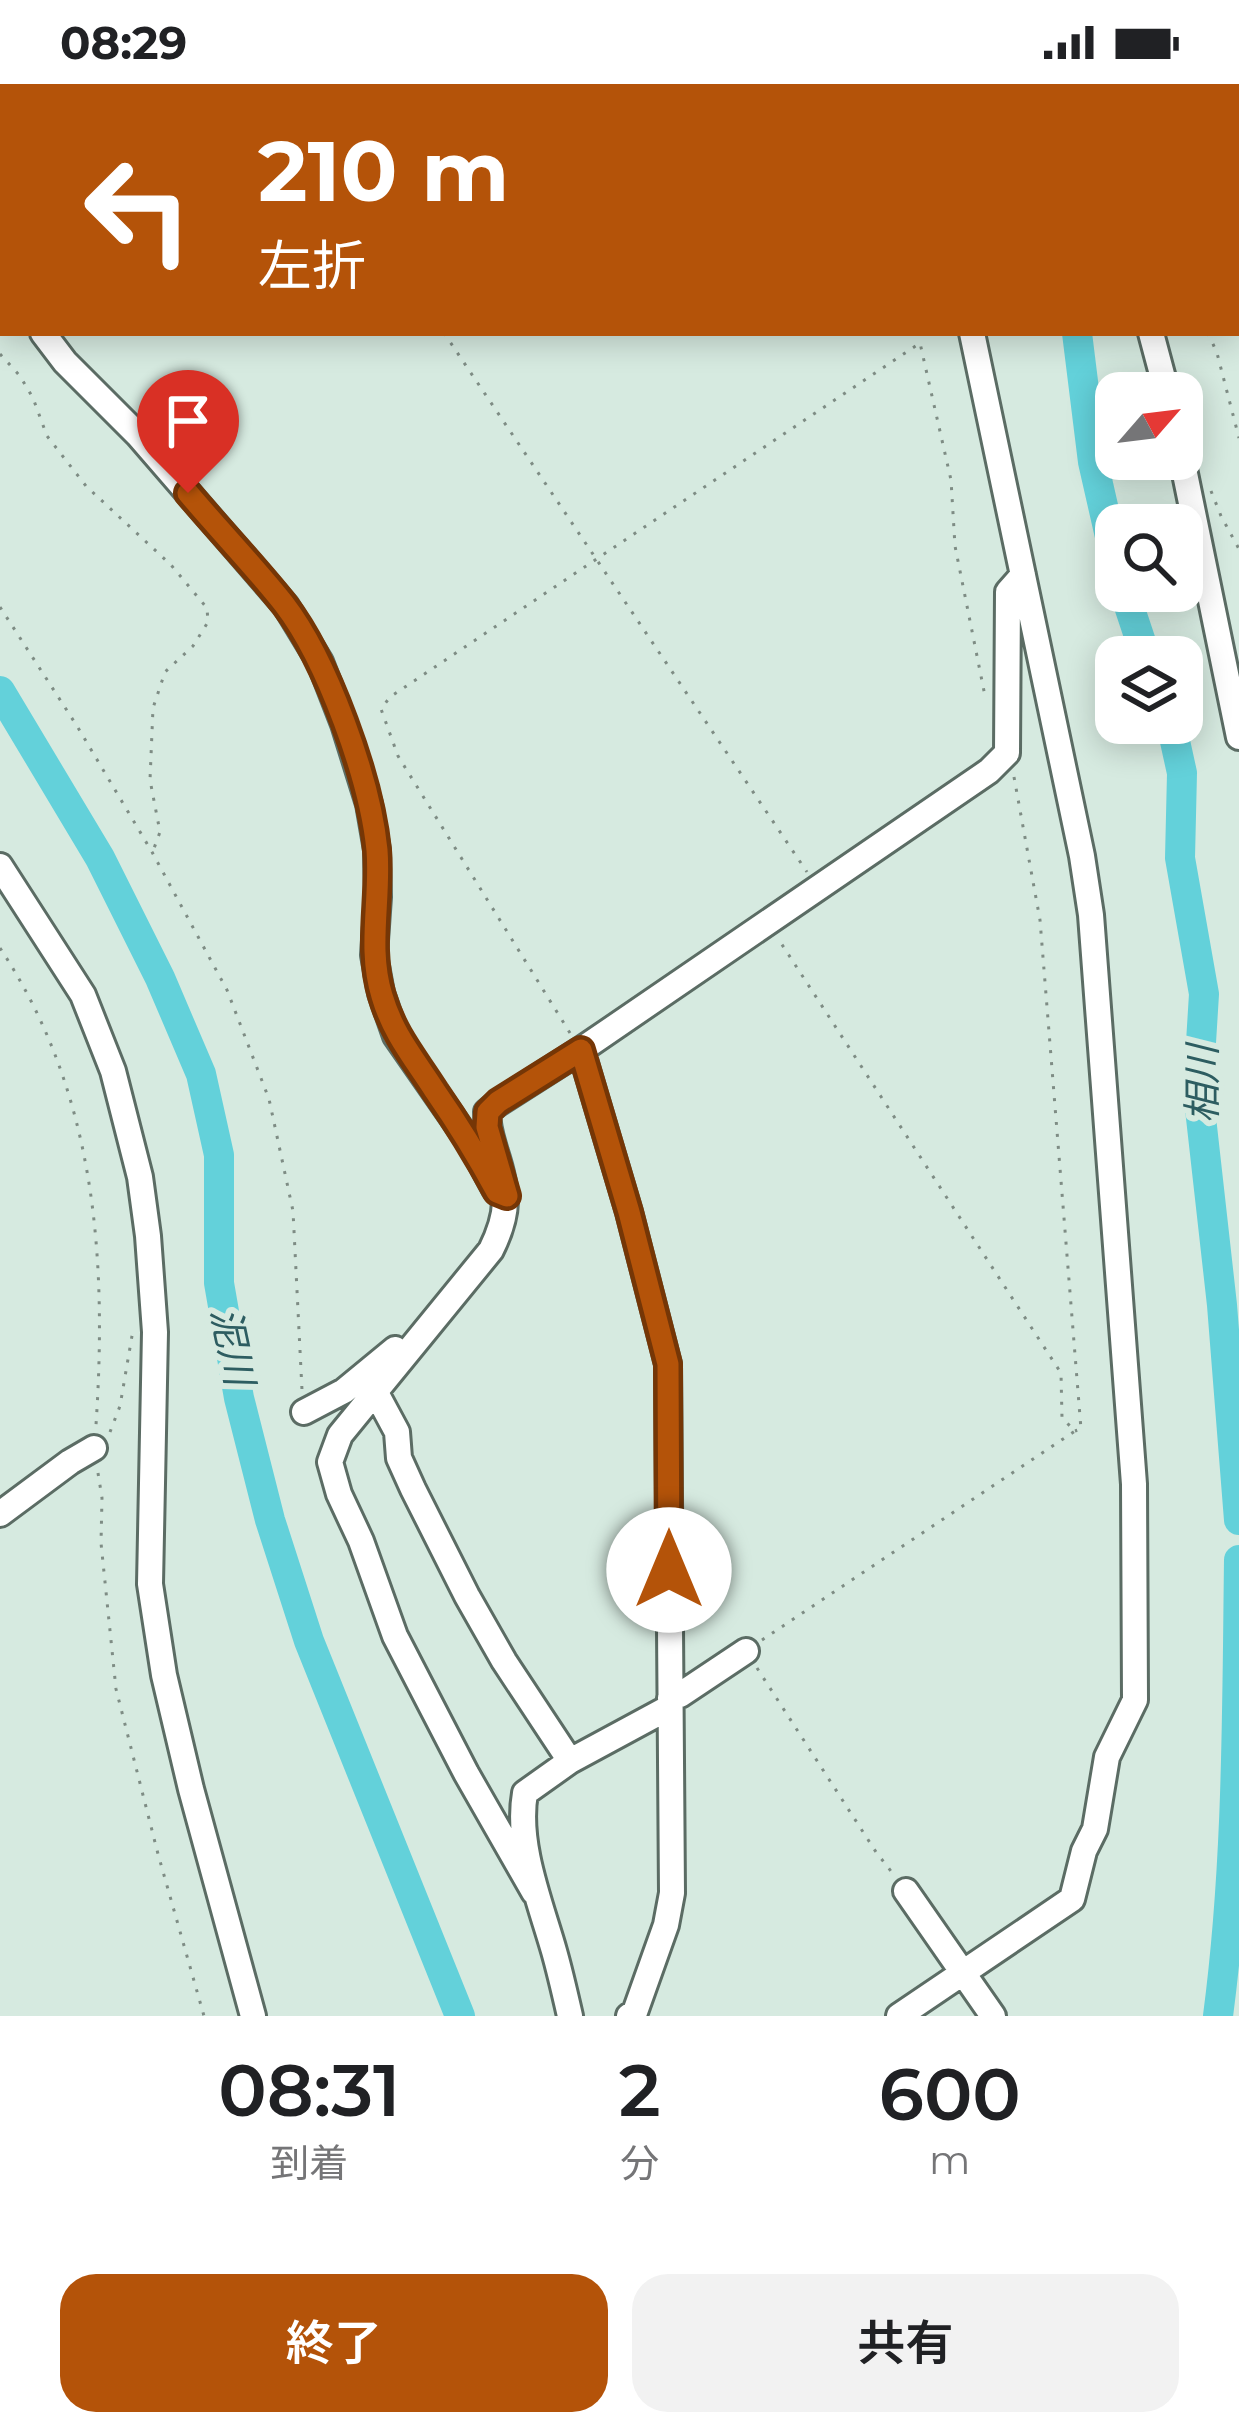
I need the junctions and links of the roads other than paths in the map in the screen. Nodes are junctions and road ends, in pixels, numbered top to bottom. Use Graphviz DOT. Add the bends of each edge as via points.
graph roads {
  1 [pos="45,336"];
  2 [pos="973,336"];
  3 [pos="1151,336"];
  4 [pos="1161,372"];
  5 [pos="1186,480"];
  6 [pos="1023,575"];
  7 [pos="1239,737"];
  8 [pos="0,866"];
  9 [pos="581,1050"];
  10 [pos="507,1196"];
  11 [pos="423,1334"];
  12 [pos="375,1391"];
  13 [pos="304,1412"];
  14 [pos="94,1448"];
  15 [pos="0,1514"];
  16 [pos="746,1651"];
  17 [pos="670,1703"];
  18 [pos="570,1761"];
  19 [pos="906,1891"];
  20 [pos="534,1892"];
  21 [pos="964,1973"];
  22 [pos="254,2016"];
  23 [pos="570,2016"];
  24 [pos="629,2016"];
  25 [pos="899,2016"];
  26 [pos="993,2016"];
  1 -- 10 [label="street" via="286,606 320,662 369,804 374,955 396,1036"];
  2 -- 6 [label="street"];
  3 -- 4 [label="street"];
  5 -- 7 [label="street"];
  6 -- 9 [label="street" via="1009,592 1006,754"];
  6 -- 21 [label="street" via="1091,915 1134,1484 1136,1700 1107,1757 1072,1899"];
  8 -- 22 [label="street" via="83,995 140,1177 154,1332 150,1584 190,1789"];
  9 -- 10 [label="street" via="488,1112"];
  9 -- 17 [label="street" via="668,1364"];
  10 -- 11 [label="street" via="491,1250"];
  11 -- 12 [label="street"];
  11 -- 13 [label="street"];
  12 -- 18 [label="street" via="467,1597"];
  12 -- 20 [label="street" via="340,1435 330,1462 339,1493 395,1636"];
  14 -- 15 [label="street"];
  16 -- 17 [label="street"];
  17 -- 18 [label="street"];
  17 -- 24 [label="street" via="672,1893"];
  18 -- 20 [label="street" via="525,1793"];
  19 -- 21 [label="street"];
  20 -- 23 [label="street"];
  21 -- 25 [label="street"];
  21 -- 26 [label="street"];
}
